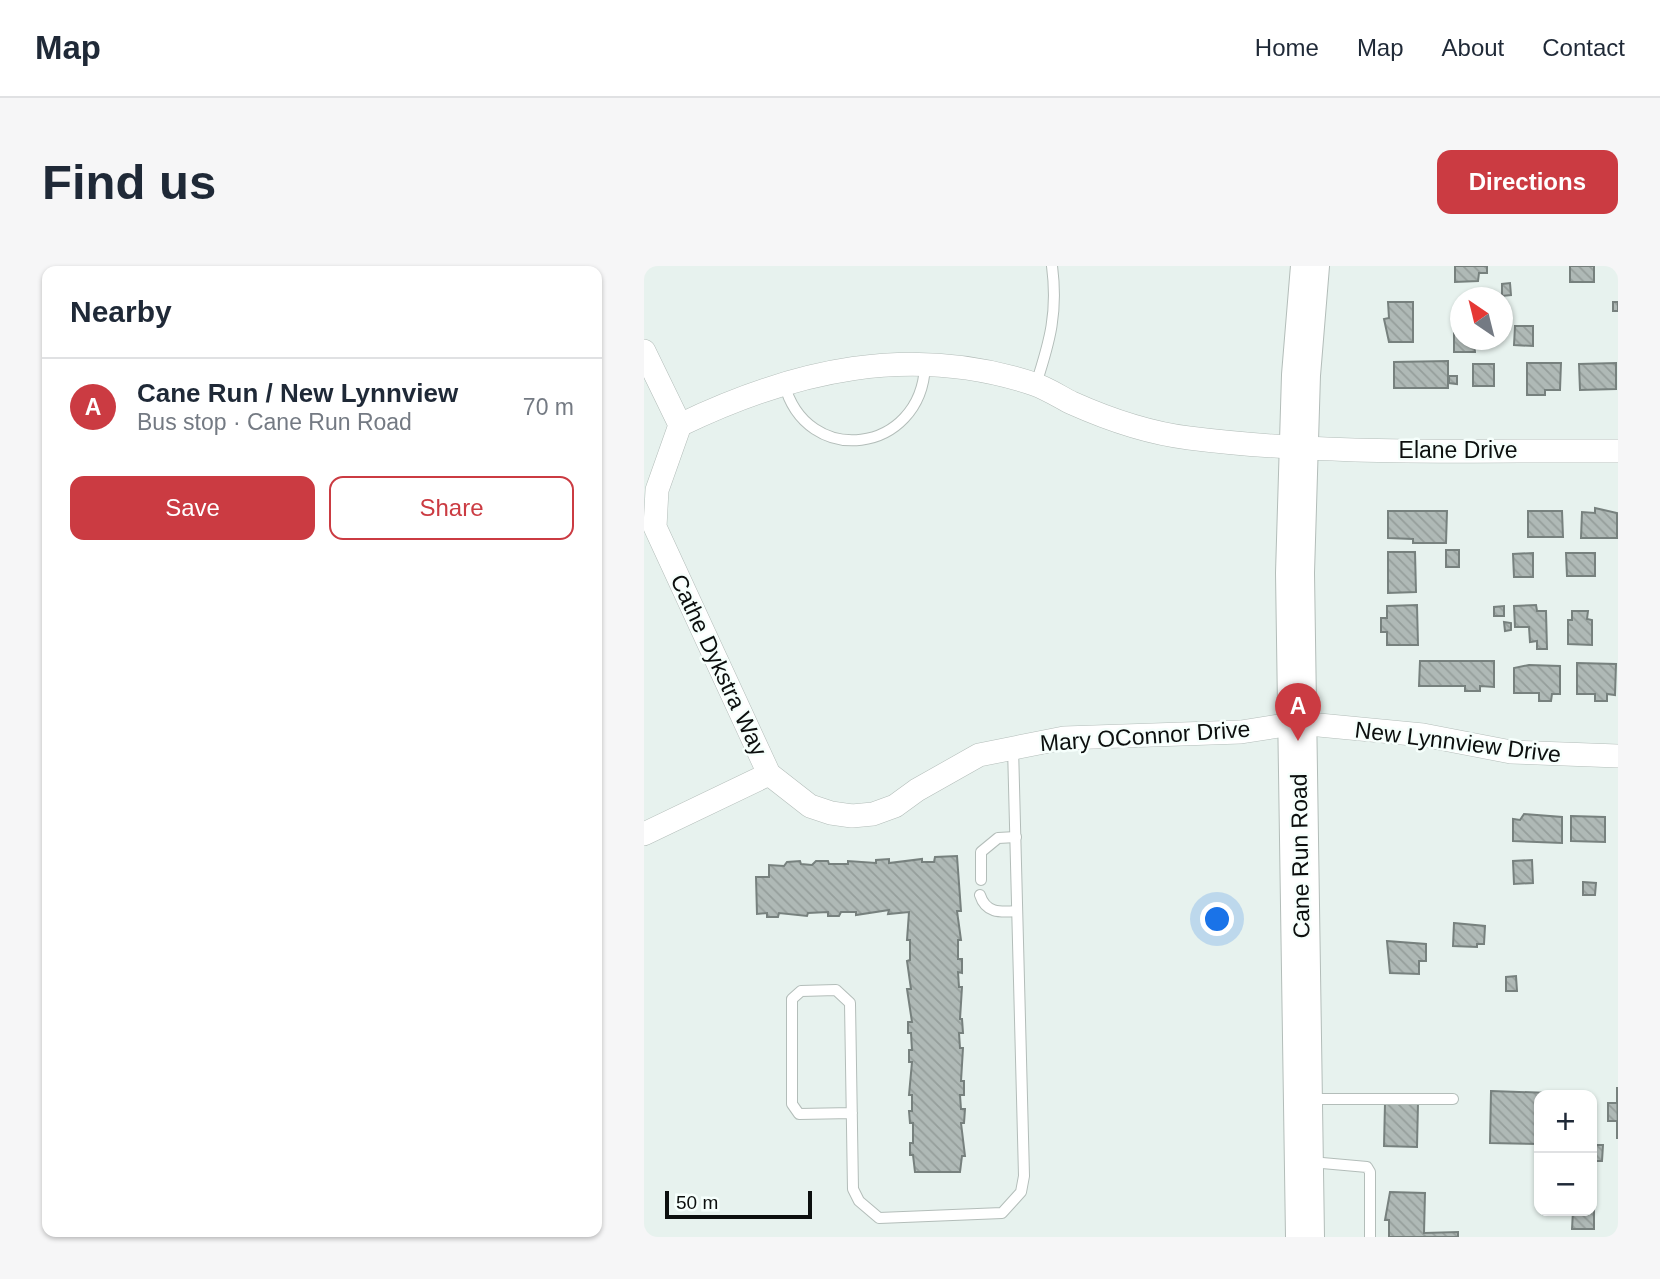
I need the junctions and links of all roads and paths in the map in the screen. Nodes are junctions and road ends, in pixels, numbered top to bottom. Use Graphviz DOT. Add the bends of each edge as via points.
graph roads {
  1 [pos="1052,266"];
  2 [pos="1310,266"];
  3 [pos="644,351"];
  4 [pos="925,366"];
  5 [pos="784,383"];
  6 [pos="1035,384"];
  7 [pos="680,425"];
  8 [pos="1299,448"];
  9 [pos="1618,451"];
  10 [pos="1298,723"];
  11 [pos="1013,747"];
  12 [pos="1618,756"];
  13 [pos="769,774"];
  14 [pos="644,834"];
  15 [pos="1016,836"];
  16 [pos="981,880"];
  17 [pos="981,895"];
  18 [pos="1017,911"];
  19 [pos="1303,1099"];
  20 [pos="1453,1099"];
  21 [pos="852,1113"];
  22 [pos="1304,1162"];
  23 [pos="1305,1237"];
  24 [pos="1370,1237"];
  1 -- 6 [label="lane" via="1056,296 1052,336"];
  2 -- 8 [label="highway, Cane Run Road"];
  3 -- 7 [label="street"];
  4 -- 5 [label="street" via="839,368"];
  4 -- 5 [label="lane" via="922,393 904,420 881,434 854,442 840,441 812,426 794,407"];
  4 -- 6 [label="street"];
  5 -- 7 [label="street"];
  6 -- 8 [label="street" via="1117,422 1171,436"];
  7 -- 13 [label="street, Cathe Dykstra Way" via="657,490 655,527"];
  8 -- 9 [label="street, Elane Drive"];
  8 -- 10 [label="highway, Cane Run Road" via="1295,573"];
  10 -- 11 [label="street, Mary OConnor Drive" via="1241,732 1064,738"];
  10 -- 12 [label="street, New Lynnview Drive" via="1423,736 1511,752"];
  10 -- 19 [label="highway, Cane Run Road"];
  11 -- 13 [label="street, Mary OConnor Drive" via="979,755 895,806 873,814 852,816 810,806"];
  11 -- 15 [label="lane"];
  13 -- 14 [label="street, Cathe Dykstra Way"];
  15 -- 16 [label="lane" via="998,838 981,852"];
  15 -- 18 [label="lane"];
  17 -- 18 [label="lane" via="982,902 995,912"];
  18 -- 21 [label="lane" via="1024,1176 1014,1203 1002,1213 879,1218 853,1189"];
  19 -- 20 [label="lane"];
  19 -- 22 [label="highway, Cane Run Road"];
  21 -- 21 [label="lane" via="850,1003 836,990 801,991 792,999 792,1104 799,1114"];
  22 -- 23 [label="highway, Cane Run Road"];
  22 -- 24 [label="lane" via="1367,1167"];
}
